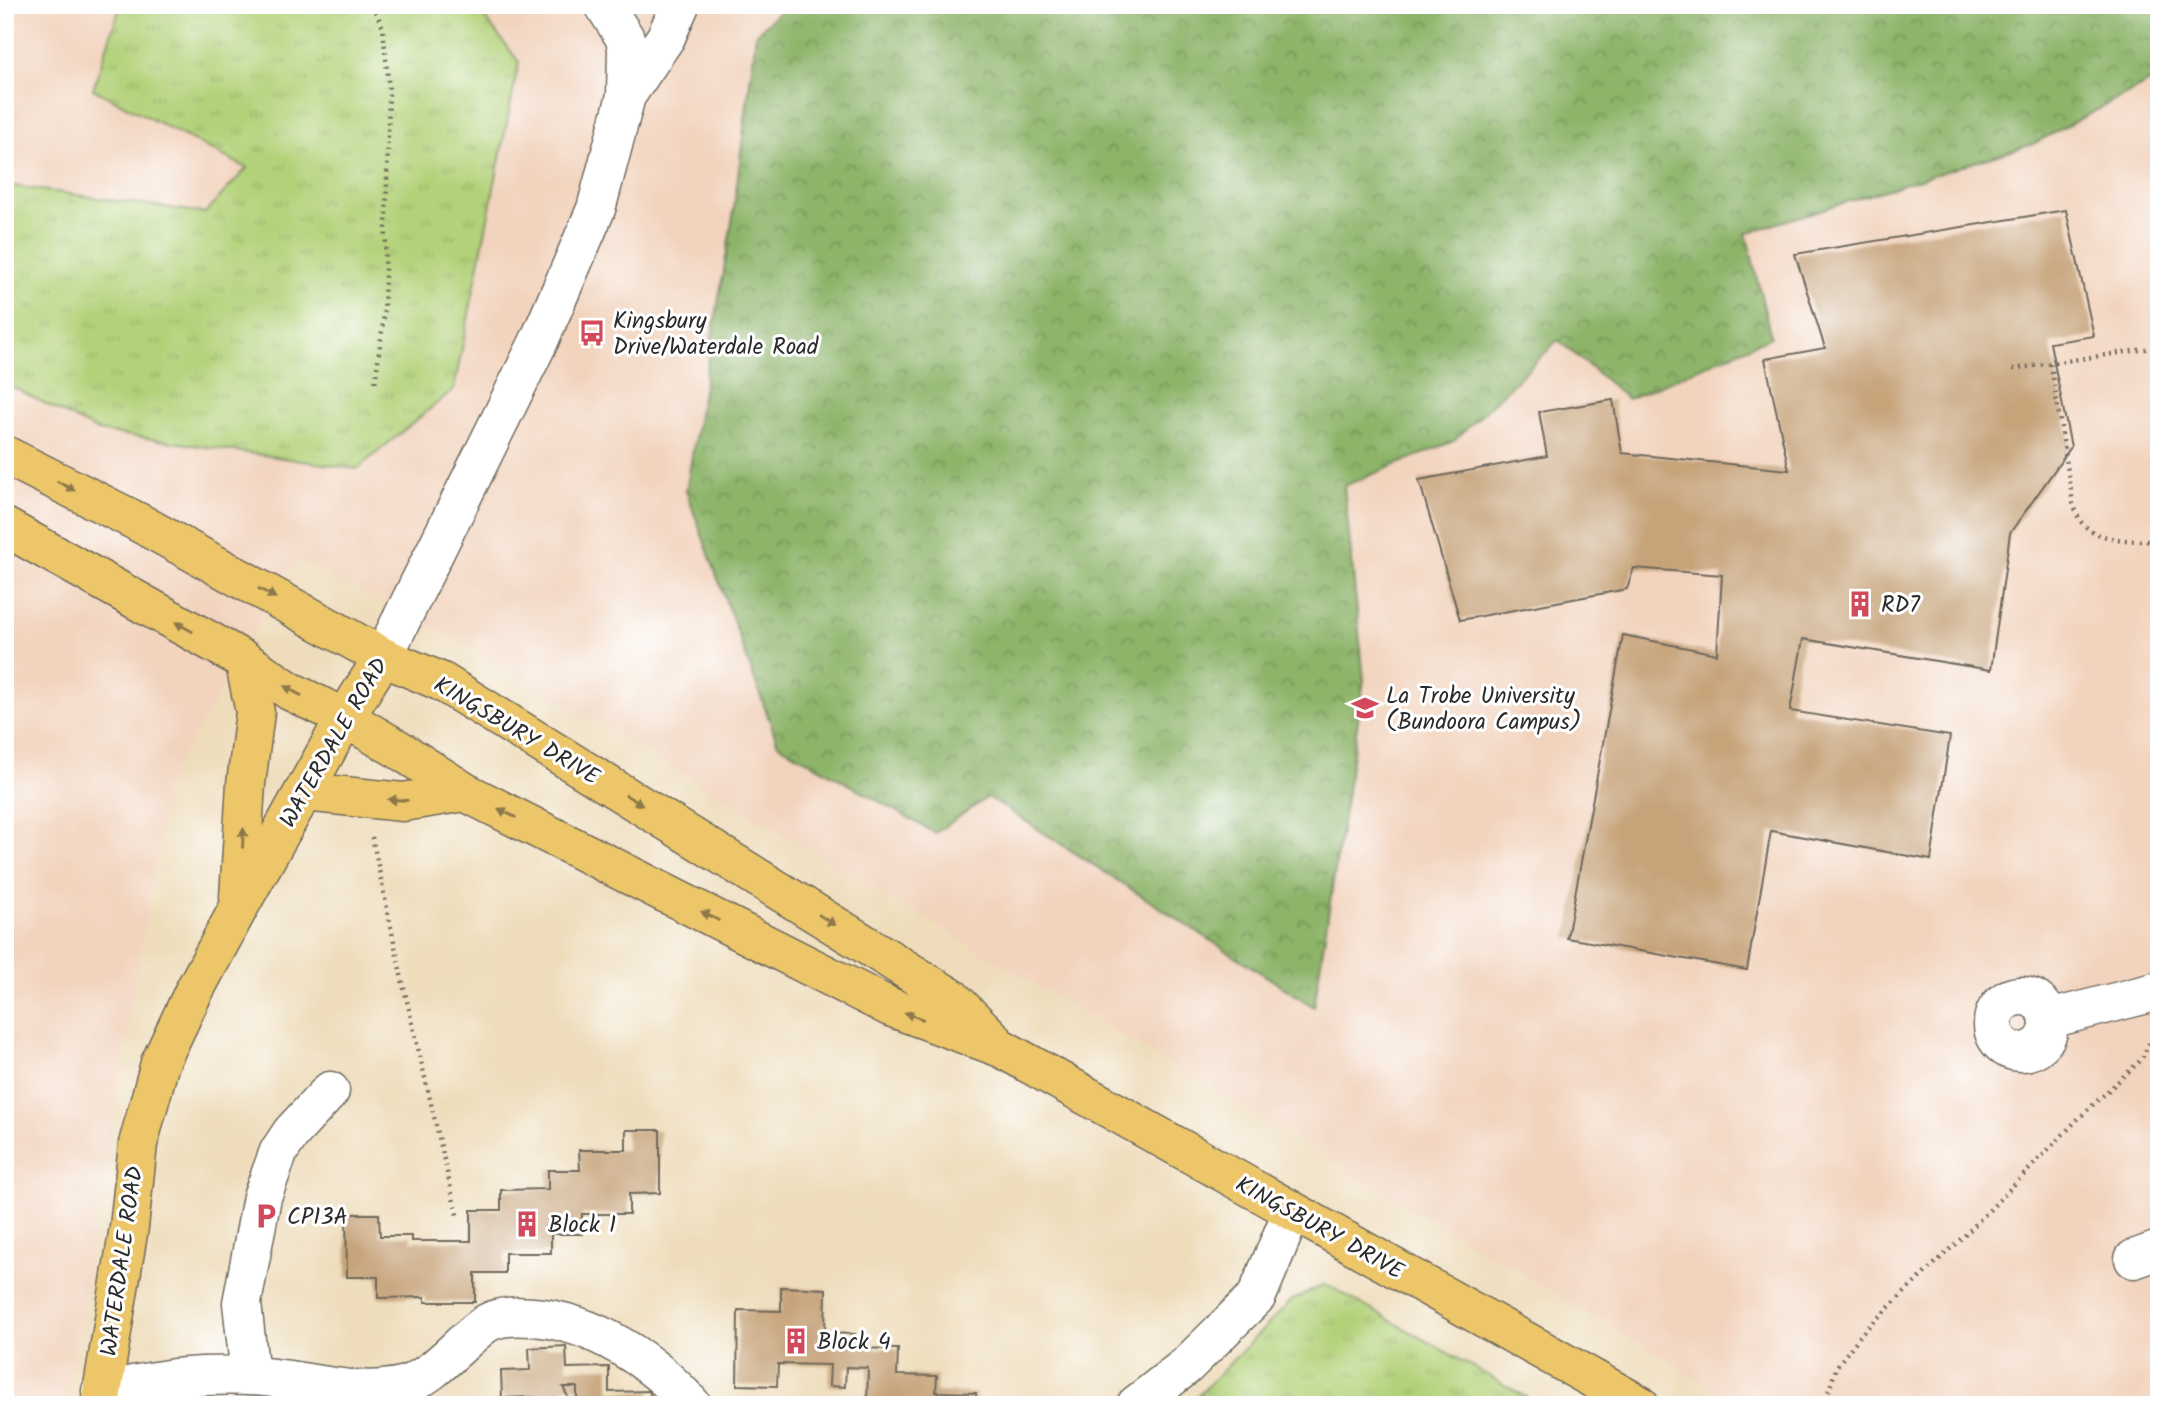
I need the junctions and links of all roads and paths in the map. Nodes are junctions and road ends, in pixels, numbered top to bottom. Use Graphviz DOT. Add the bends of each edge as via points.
graph roads {
  1 [pos="373,5"];
  2 [pos="604,5"];
  3 [pos="680,5"];
  4 [pos="626,96"];
  5 [pos="2159,347"];
  6 [pos="2051,364"];
  7 [pos="2013,369"];
  8 [pos="375,384"];
  9 [pos="5,456"];
  10 [pos="5,527"];
  11 [pos="2159,542"];
  12 [pos="383,657"];
  13 [pos="244,660"];
  14 [pos="345,718"];
  15 [pos="303,792"];
  16 [pos="465,792"];
  17 [pos="371,831"];
  18 [pos="239,906"];
  19 [pos="2159,990"];
  20 [pos="2049,1019"];
  21 [pos="2159,1024"];
  22 [pos="1002,1048"];
  23 [pos="330,1091"];
  24 [pos="1292,1212"];
  25 [pos="458,1219"];
  26 [pos="250,1376"];
  27 [pos="100,1398"];
  28 [pos="692,1405"];
  29 [pos="1136,1405"];
  30 [pos="1640,1405"];
  31 [pos="1824,1405"];
  1 -- 8 [label="path" via="383,28 389,90 384,315"];
  2 -- 4 [label="street, WATERDALE ROAD" via="625,38"];
  3 -- 4 [label="street, WATERDALE ROAD" via="666,37"];
  4 -- 12 [label="street, WATERDALE ROAD" via="596,209 539,341"];
  5 -- 6 [label="path"];
  6 -- 7 [label="path"];
  6 -- 11 [label="path" via="2073,503 2080,520 2094,533"];
  9 -- 12 [label="main road, KINGSBURY DRIVE, one-way" via="136,521"];
  13 -- 10 [label="main road, KINGSBURY DRIVE, one-way"];
  12 -- 14 [label="main road, WATERDALE ROAD"];
  12 -- 22 [label="main road, KINGSBURY DRIVE, one-way" via="442,682 952,998"];
  14 -- 13 [label="main road, KINGSBURY DRIVE, one-way" via="290,691"];
  18 -- 13 [label="main road, one-way" via="255,712"];
  14 -- 15 [label="main road, WATERDALE ROAD"];
  14 -- 16 [label="main road, KINGSBURY DRIVE"];
  16 -- 15 [label="main road, one-way" via="403,802"];
  15 -- 18 [label="main road, WATERDALE ROAD"];
  22 -- 16 [label="main road, KINGSBURY DRIVE, one-way" via="890,1007"];
  17 -- 25 [label="path"];
  18 -- 27 [label="main road, WATERDALE ROAD" via="160,1063 138,1144"];
  19 -- 20 [label="street"];
  21 -- 31 [label="path" via="2141,1060 1863,1332 1837,1366"];
  22 -- 24 [label="main road, KINGSBURY DRIVE"];
  23 -- 26 [label="street" via="279,1151 262,1197 242,1303"];
  24 -- 29 [label="street" via="1256,1296 1186,1366"];
  24 -- 30 [label="main road, KINGSBURY DRIVE"];
  26 -- 27 [label="street" via="173,1378"];
  26 -- 28 [label="street" via="361,1389 403,1386 431,1370 489,1322 517,1315 586,1328 646,1363"];
}
